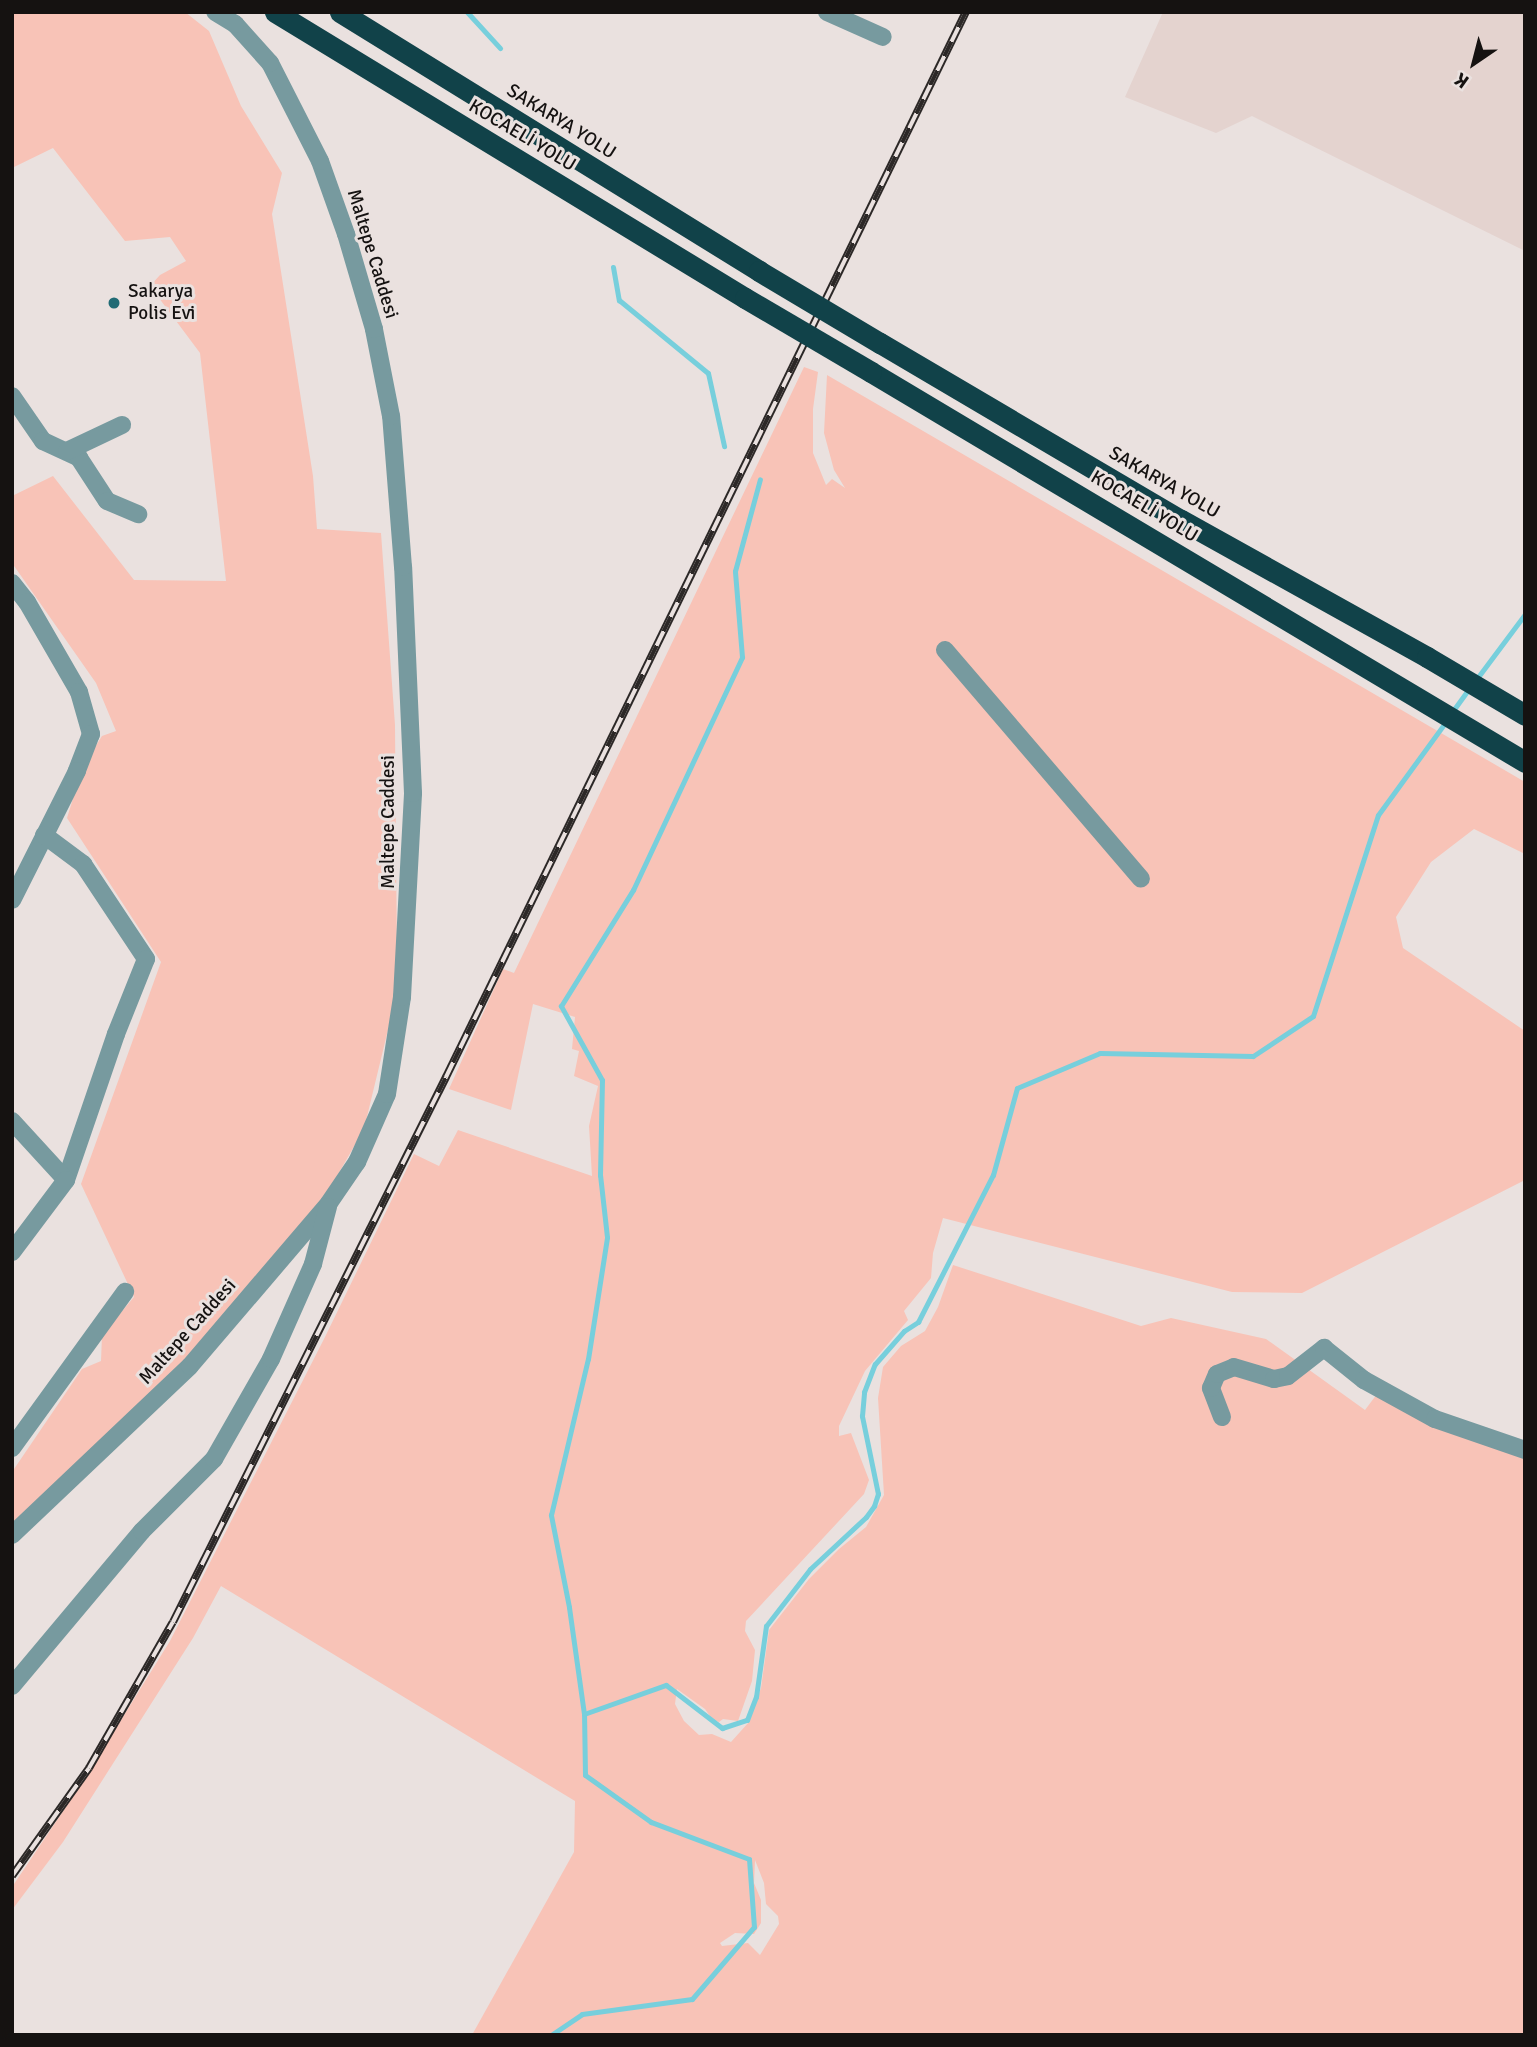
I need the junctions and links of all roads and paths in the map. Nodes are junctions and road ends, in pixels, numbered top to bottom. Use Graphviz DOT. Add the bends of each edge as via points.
graph roads {
  1 [pos="215,12"];
  2 [pos="275,12"];
  3 [pos="340,12"];
  4 [pos="827,12"];
  5 [pos="883,37"];
  6 [pos="12,396"];
  7 [pos="122,425"];
  8 [pos="67,451"];
  9 [pos="138,514"];
  10 [pos="12,583"];
  11 [pos="945,650"];
  12 [pos="1521,713"];
  13 [pos="1525,762"];
  14 [pos="44,835"];
  15 [pos="1141,879"];
  16 [pos="12,900"];
  17 [pos="12,1121"];
  18 [pos="66,1181"];
  19 [pos="328,1203"];
  20 [pos="12,1252"];
  21 [pos="125,1292"];
  22 [pos="1222,1417"];
  23 [pos="12,1448"];
  24 [pos="1525,1450"];
  25 [pos="12,1535"];
  26 [pos="12,1686"];
  1 -- 19 [label="street, Maltepe Caddesi" via="235,24 270,63 320,161 374,329 391,416 413,793 402,997 387,1094 357,1162"];
  2 -- 13 [label="highway, KOCAELİ YOLU, bridge"];
  3 -- 12 [label="highway, SAKARYA YOLU, bridge" via="880,343"];
  4 -- 5 [label="street"];
  6 -- 8 [label="street" via="43,441"];
  7 -- 8 [label="street"];
  8 -- 9 [label="street" via="79,458 107,500"];
  10 -- 14 [label="street" via="79,692 91,734"];
  11 -- 15 [label="street"];
  14 -- 16 [label="street"];
  14 -- 18 [label="street" via="83,864 146,959"];
  17 -- 18 [label="street"];
  18 -- 20 [label="street"];
  19 -- 25 [label="street, Maltepe Caddesi" via="190,1366"];
  19 -- 26 [label="street" via="308,1276 271,1359 214,1459 142,1531"];
  21 -- 23 [label="street"];
  22 -- 24 [label="street" via="1211,1388 1217,1374 1234,1367 1274,1379 1288,1376 1324,1348 1364,1380 1435,1419"];
}
